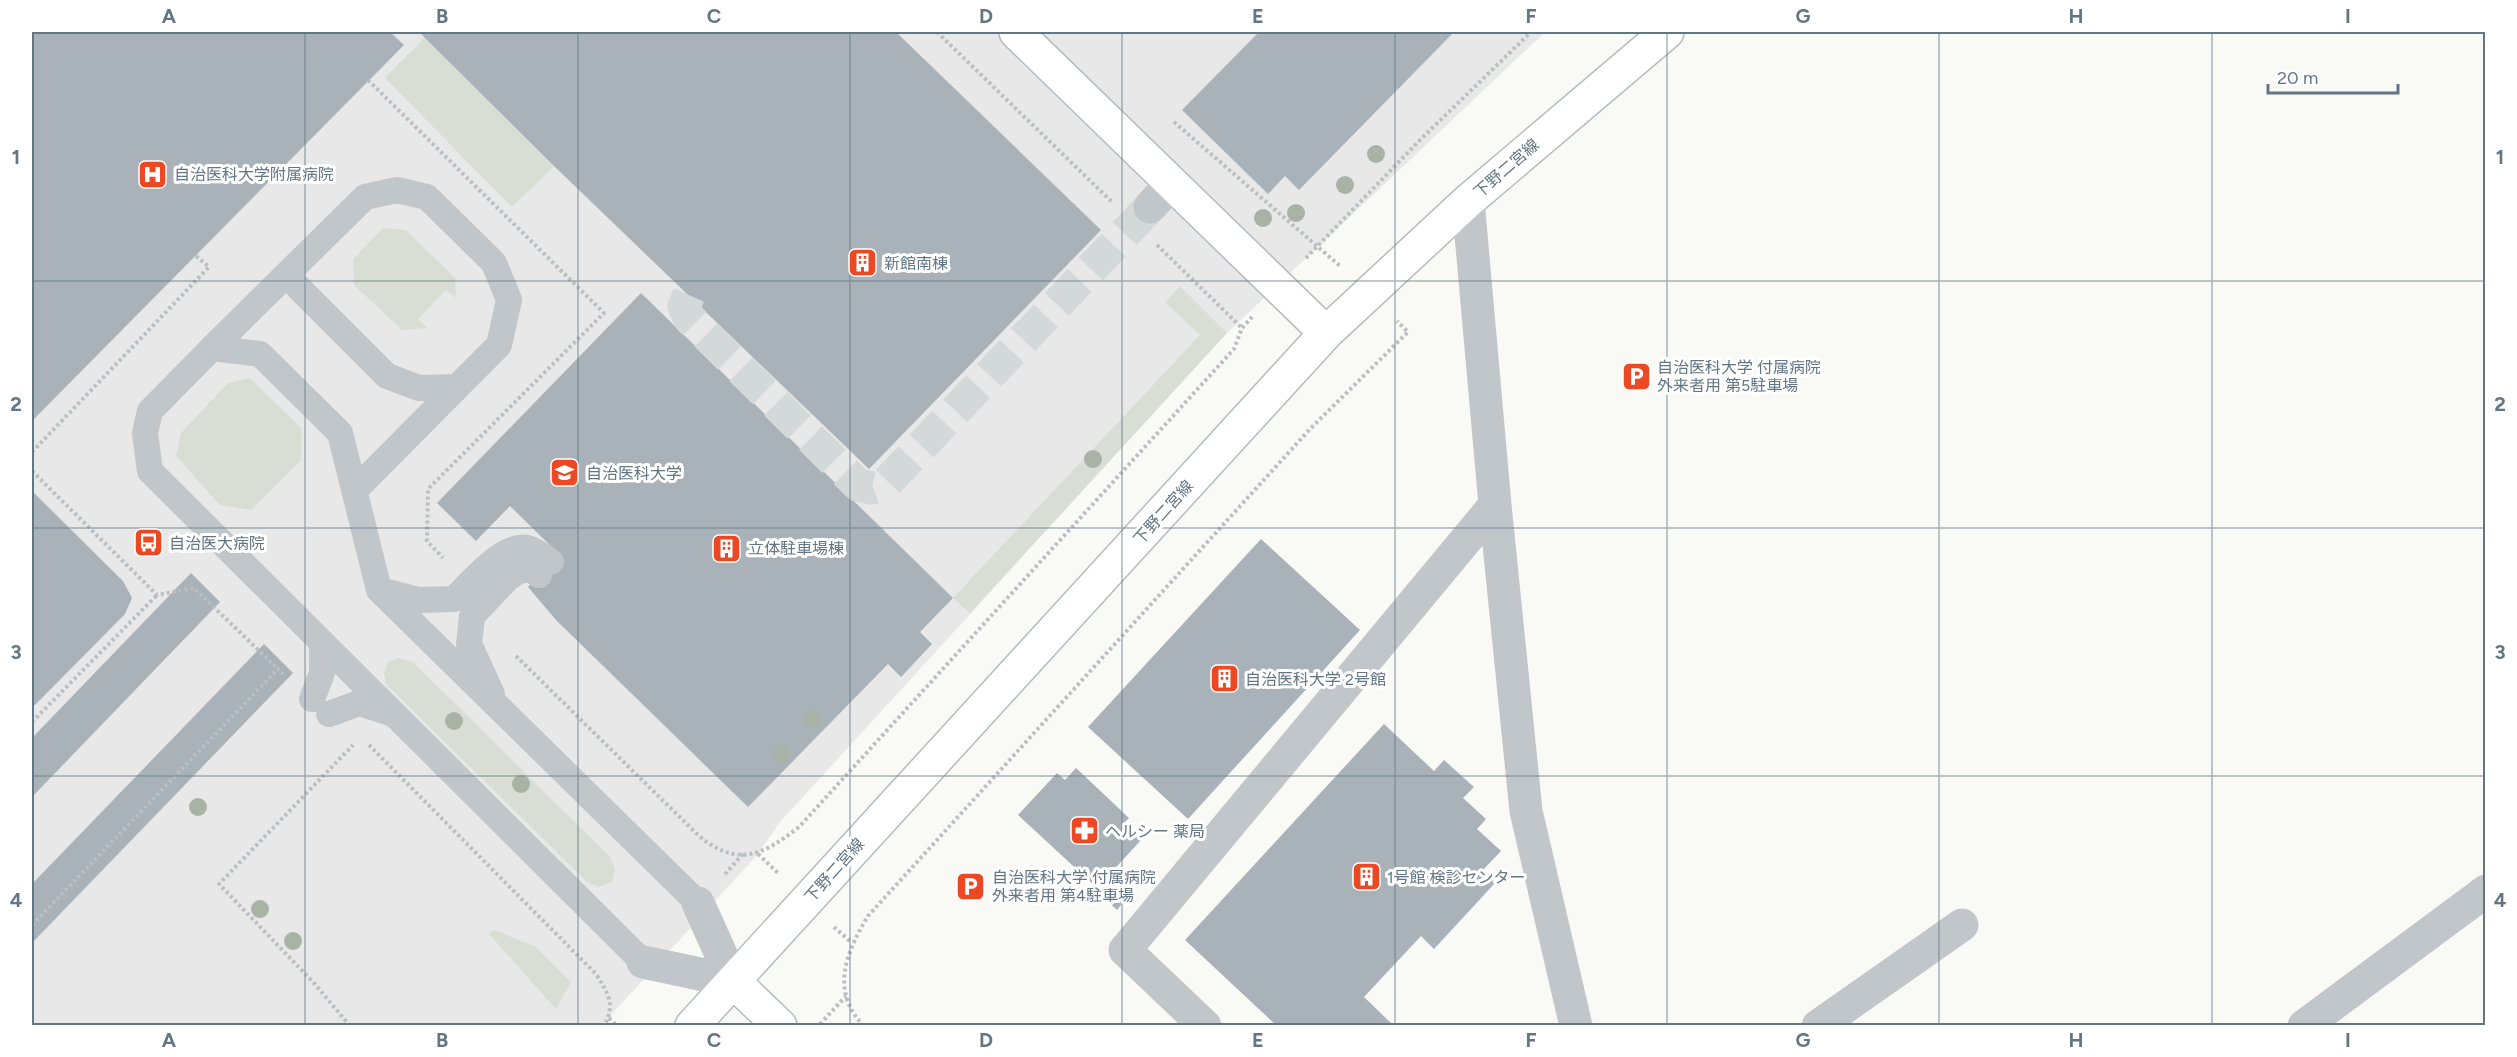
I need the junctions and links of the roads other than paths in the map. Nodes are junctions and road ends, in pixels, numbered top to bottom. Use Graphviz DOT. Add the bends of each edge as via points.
graph roads {
  1 [pos="1016,32"];
  2 [pos="1667,32"];
  3 [pos="1172,183"];
  4 [pos="1468,201"];
  5 [pos="1149,222"];
  6 [pos="286,274"];
  7 [pos="1326,333"];
  8 [pos="212,348"];
  9 [pos="457,387"];
  10 [pos="355,490"];
  11 [pos="1495,505"];
  12 [pos="379,590"];
  13 [pos="322,642"];
  14 [pos="499,709"];
  15 [pos="393,714"];
  16 [pos="2486,891"];
  17 [pos="698,903"];
  18 [pos="1962,925"];
  19 [pos="643,962"];
  20 [pos="733,981"];
  21 [pos="692,1026"];
  22 [pos="780,1026"];
  23 [pos="1205,1026"];
  24 [pos="1576,1026"];
  25 [pos="1818,1026"];
  26 [pos="2304,1026"];
  1 -- 3 [label="main road"];
  2 -- 4 [label="main road, 下野二宮線"];
  3 -- 5 [label="street"];
  3 -- 7 [label="main road"];
  4 -- 7 [label="main road, 下野二宮線"];
  4 -- 11 [label="street"];
  6 -- 8 [label="lane"];
  6 -- 9 [label="lane" via="387,376 419,387"];
  6 -- 9 [label="lane" via="364,197 397,190 428,197 494,263 509,300 499,345"];
  7 -- 20 [label="main road, 下野二宮線"];
  8 -- 10 [label="lane" via="260,354 292,385 340,433"];
  8 -- 13 [label="lane" via="150,411 145,433 150,471"];
  9 -- 10 [label="lane"];
  10 -- 12 [label="lane"];
  11 -- 23 [label="street" via="1125,950"];
  11 -- 24 [label="street" via="1526,811"];
  12 -- 14 [label="lane"];
  12 -- 14 [label="lane" via="418,600 454,599 496,559 513,548 526,548 545,569 520,570 472,616 469,644"];
  13 -- 15 [label="lane"];
  13 -- 15 [label="lane" via="321,706 358,703"];
  14 -- 17 [label="lane"];
  15 -- 19 [label="lane"];
  16 -- 26 [label="street"];
  17 -- 20 [label="street"];
  18 -- 25 [label="street"];
  19 -- 20 [label="street"];
  20 -- 21 [label="main road, 下野二宮線"];
  20 -- 22 [label="main road"];
}
